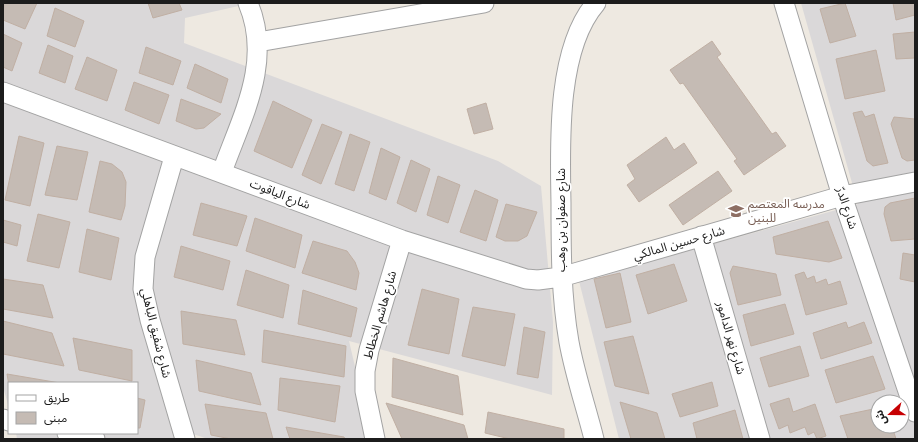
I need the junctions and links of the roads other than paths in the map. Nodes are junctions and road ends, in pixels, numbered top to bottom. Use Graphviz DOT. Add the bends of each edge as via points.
graph roads {
  1 [pos="248,3"];
  2 [pos="484,3"];
  3 [pos="596,3"];
  4 [pos="784,3"];
  5 [pos="258,42"];
  6 [pos="3,92"];
  7 [pos="174,157"];
  8 [pos="222,172"];
  9 [pos="915,182"];
  10 [pos="842,196"];
  11 [pos="701,236"];
  12 [pos="402,240"];
  13 [pos="561,277"];
  14 [pos="915,412"];
  15 [pos="72,434"];
  16 [pos="95,439"];
  17 [pos="185,439"];
  18 [pos="375,439"];
  19 [pos="594,439"];
  20 [pos="760,439"];
  1 -- 5 [label="street"];
  2 -- 5 [label="street"];
  3 -- 13 [label="street, شارع صفوان بن وهب" via="582,27 571,55 564,93 561,128"];
  4 -- 10 [label="street, شارع الدرّ"];
  5 -- 8 [label="street" via="254,83"];
  6 -- 7 [label="street, شارع الياقوت"];
  7 -- 8 [label="street, شارع الياقوت"];
  7 -- 17 [label="street, شارع شفيق الباهلي" via="145,257 143,289"];
  8 -- 12 [label="street, شارع الياقوت"];
  9 -- 10 [label="street, شارع حسين المالكي"];
  10 -- 11 [label="street, شارع حسين المالكي"];
  10 -- 14 [label="street, شارع الدرّ"];
  11 -- 13 [label="street, شارع حسين المالكي"];
  11 -- 20 [label="street, شارع نهر الدامور"];
  12 -- 13 [label="street, شارع الياقوت" via="526,279"];
  12 -- 18 [label="street, شارع هاشم الخطاط" via="365,371 365,391"];
  13 -- 19 [label="street, شارع صفوان بن وهب" via="569,341"];
  15 -- 16 [label="street"];
}
